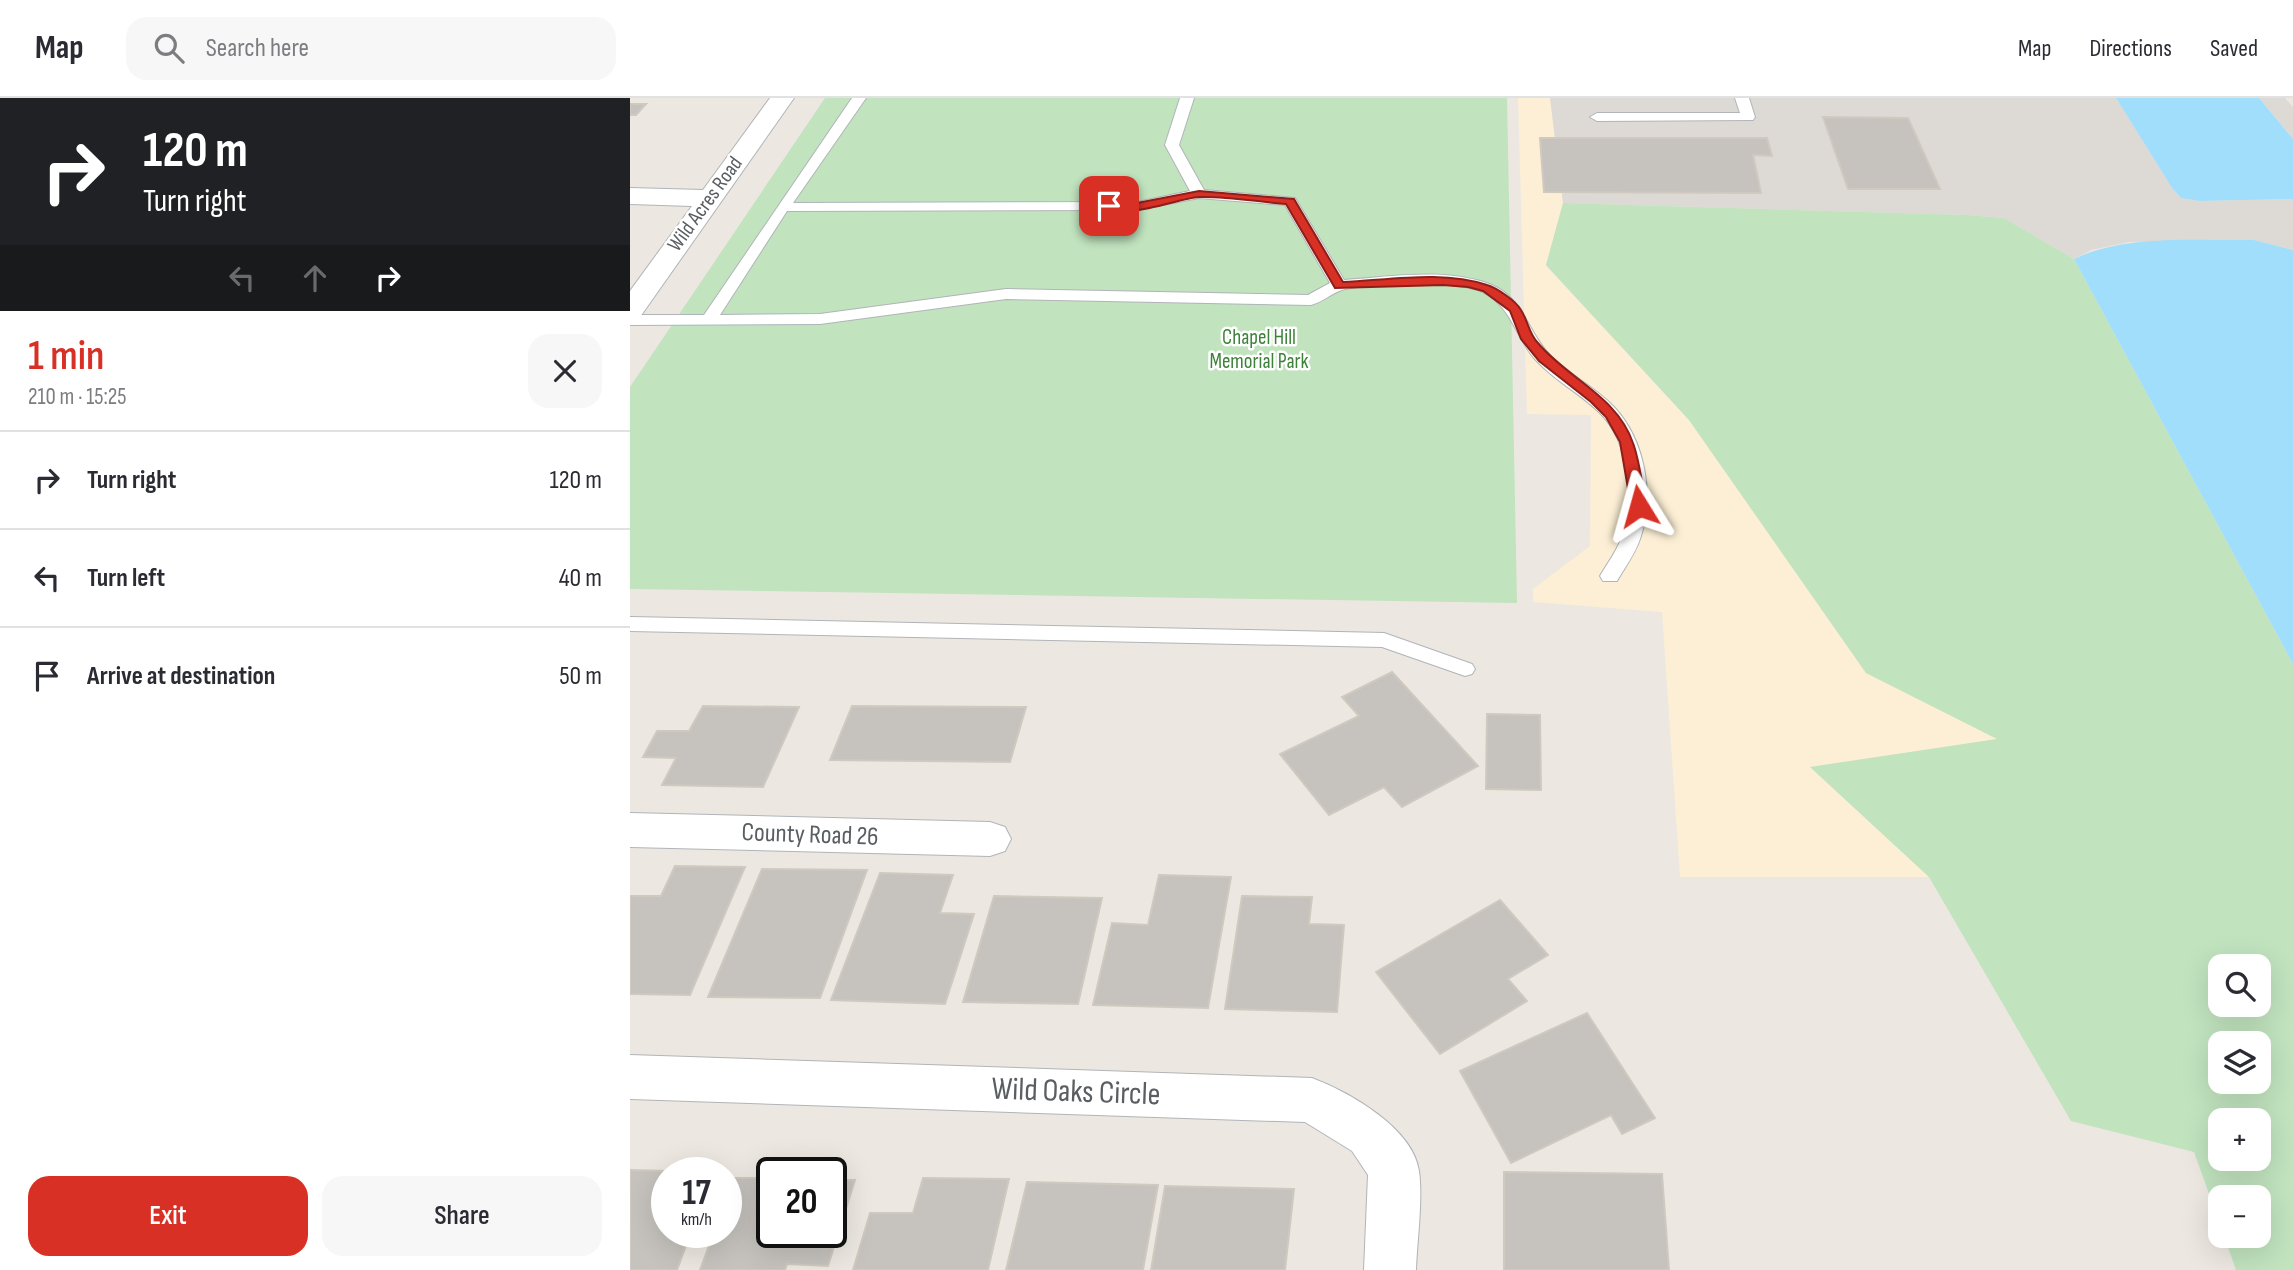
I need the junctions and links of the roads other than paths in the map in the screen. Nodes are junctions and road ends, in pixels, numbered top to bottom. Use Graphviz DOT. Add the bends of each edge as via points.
graph roads {
  1 [pos="782,98"];
  2 [pos="859,98"];
  3 [pos="1187,98"];
  4 [pos="1742,98"];
  5 [pos="1597,117"];
  6 [pos="1199,194"];
  7 [pos="630,196"];
  8 [pos="709,198"];
  9 [pos="783,207"];
  10 [pos="1339,285"];
  11 [pos="630,310"];
  12 [pos="630,320"];
  13 [pos="709,320"];
  14 [pos="1610,576"];
  15 [pos="630,624"];
  16 [pos="1465,669"];
  17 [pos="630,830"];
  18 [pos="990,839"];
  19 [pos="630,1077"];
  20 [pos="1390,1270"];
  1 -- 8 [label="street, Wild Acres Road"];
  2 -- 9 [label="lane"];
  3 -- 6 [label="lane" via="1172,145"];
  4 -- 5 [label="lane" via="1748,117"];
  6 -- 9 [label="lane" via="1137,206"];
  6 -- 10 [label="lane" via="1290,201"];
  7 -- 8 [label="street"];
  8 -- 11 [label="street, Wild Acres Road"];
  9 -- 13 [label="lane"];
  10 -- 13 [label="lane" via="1311,300 1006,294 820,319"];
  10 -- 14 [label="lane" via="1468,283 1487,289 1515,309 1527,339 1612,415 1626,442 1639,506 1632,536"];
  12 -- 13 [label="lane"];
  15 -- 16 [label="lane" via="1384,640"];
  17 -- 18 [label="street, County Road 26"];
  19 -- 20 [label="street, Wild Oaks Circle" via="1312,1100 1370,1135 1394,1170"];
}
